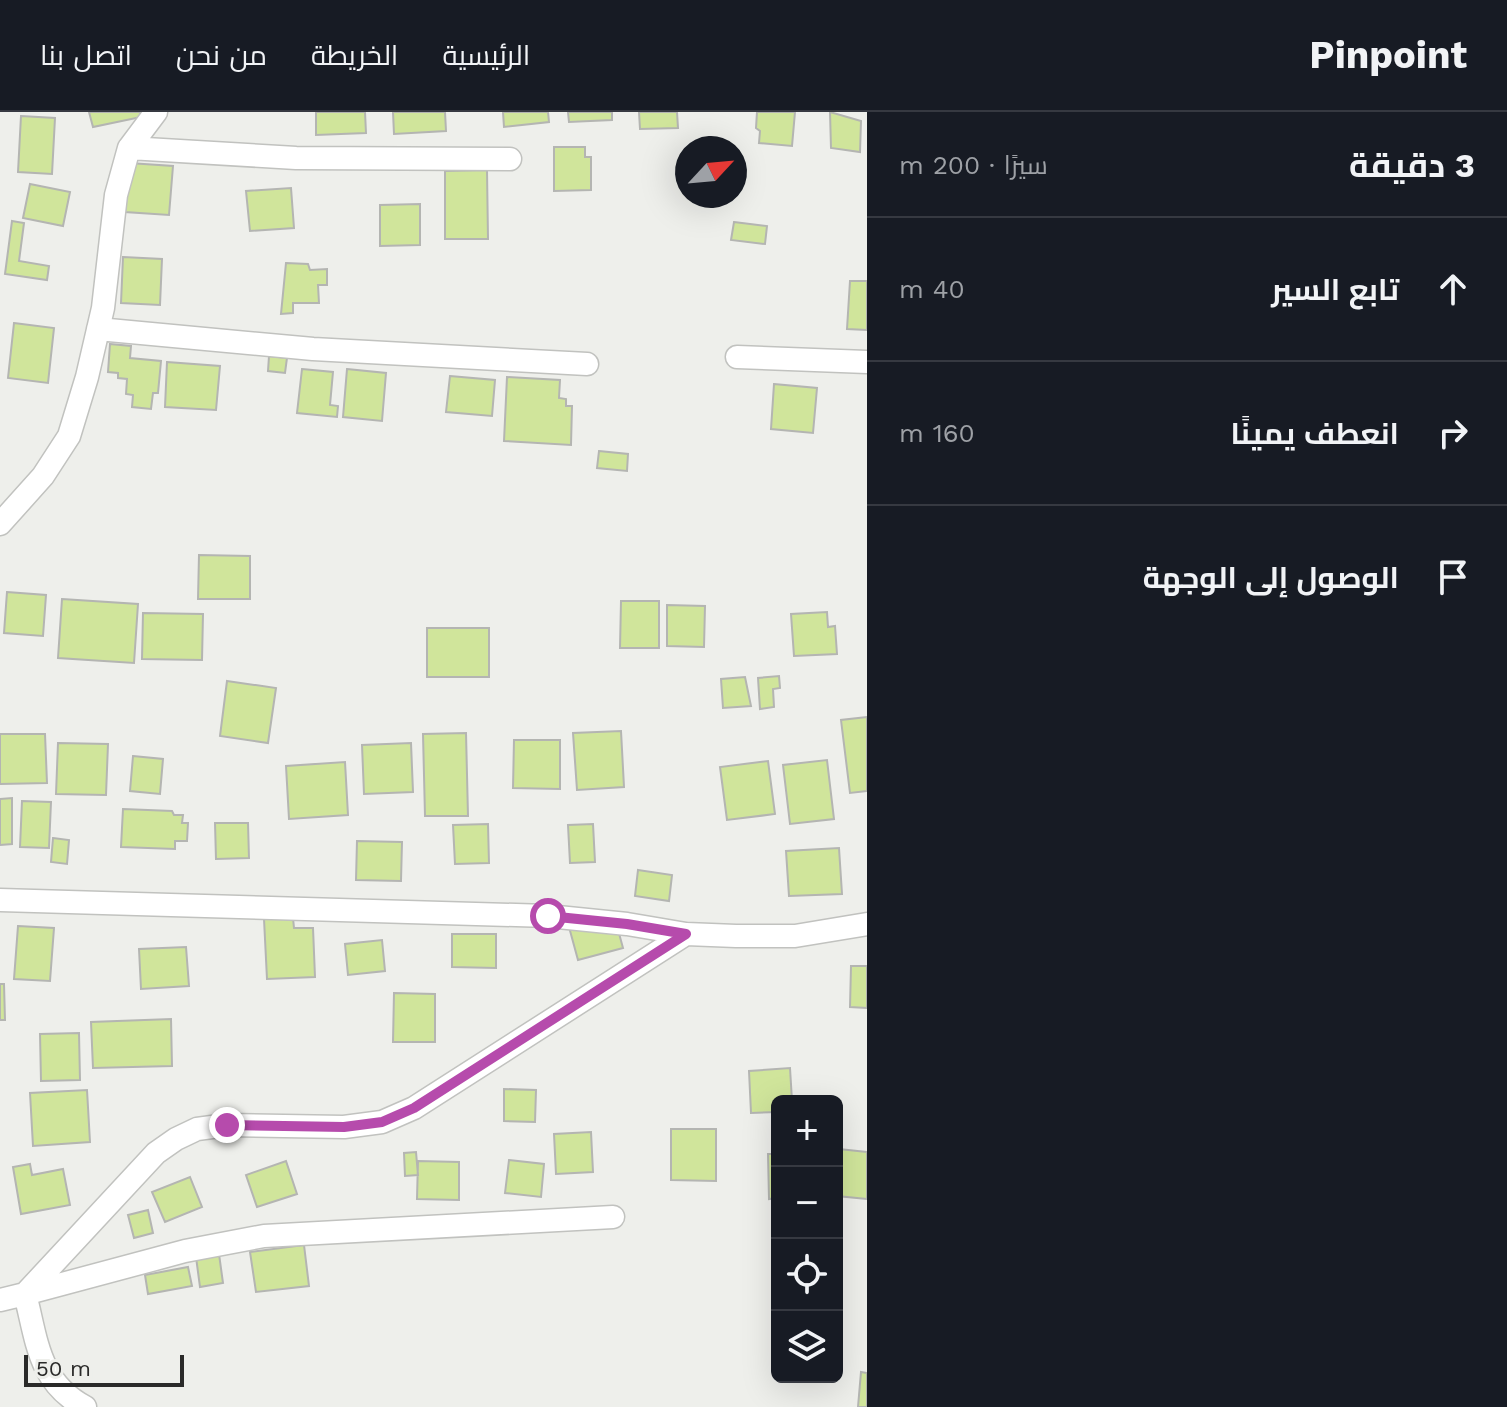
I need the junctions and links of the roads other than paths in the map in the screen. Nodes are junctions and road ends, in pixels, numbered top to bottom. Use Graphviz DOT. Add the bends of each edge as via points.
graph roads {
  1 [pos="156,112"];
  2 [pos="129,148"];
  3 [pos="510,159"];
  4 [pos="98,329"];
  5 [pos="737,357"];
  6 [pos="867,362"];
  7 [pos="587,364"];
  8 [pos="0,524"];
  9 [pos="0,900"];
  10 [pos="867,924"];
  11 [pos="686,934"];
  12 [pos="613,1217"];
  13 [pos="25,1294"];
  14 [pos="0,1300"];
  15 [pos="85,1407"];
  1 -- 2 [label="street"];
  2 -- 3 [label="street" via="296,158"];
  2 -- 4 [label="street" via="116,195"];
  4 -- 7 [label="street" via="313,349"];
  4 -- 8 [label="street" via="69,436 43,476"];
  5 -- 6 [label="street"];
  9 -- 11 [label="street" via="548,916"];
  10 -- 11 [label="street" via="795,936"];
  11 -- 13 [label="street" via="414,1108 382,1122 344,1127 227,1125 197,1129 176,1139 156,1153"];
  12 -- 13 [label="street" via="264,1236 185,1251"];
  13 -- 14 [label="street"];
  13 -- 15 [label="street" via="48,1376 57,1389"];
}
